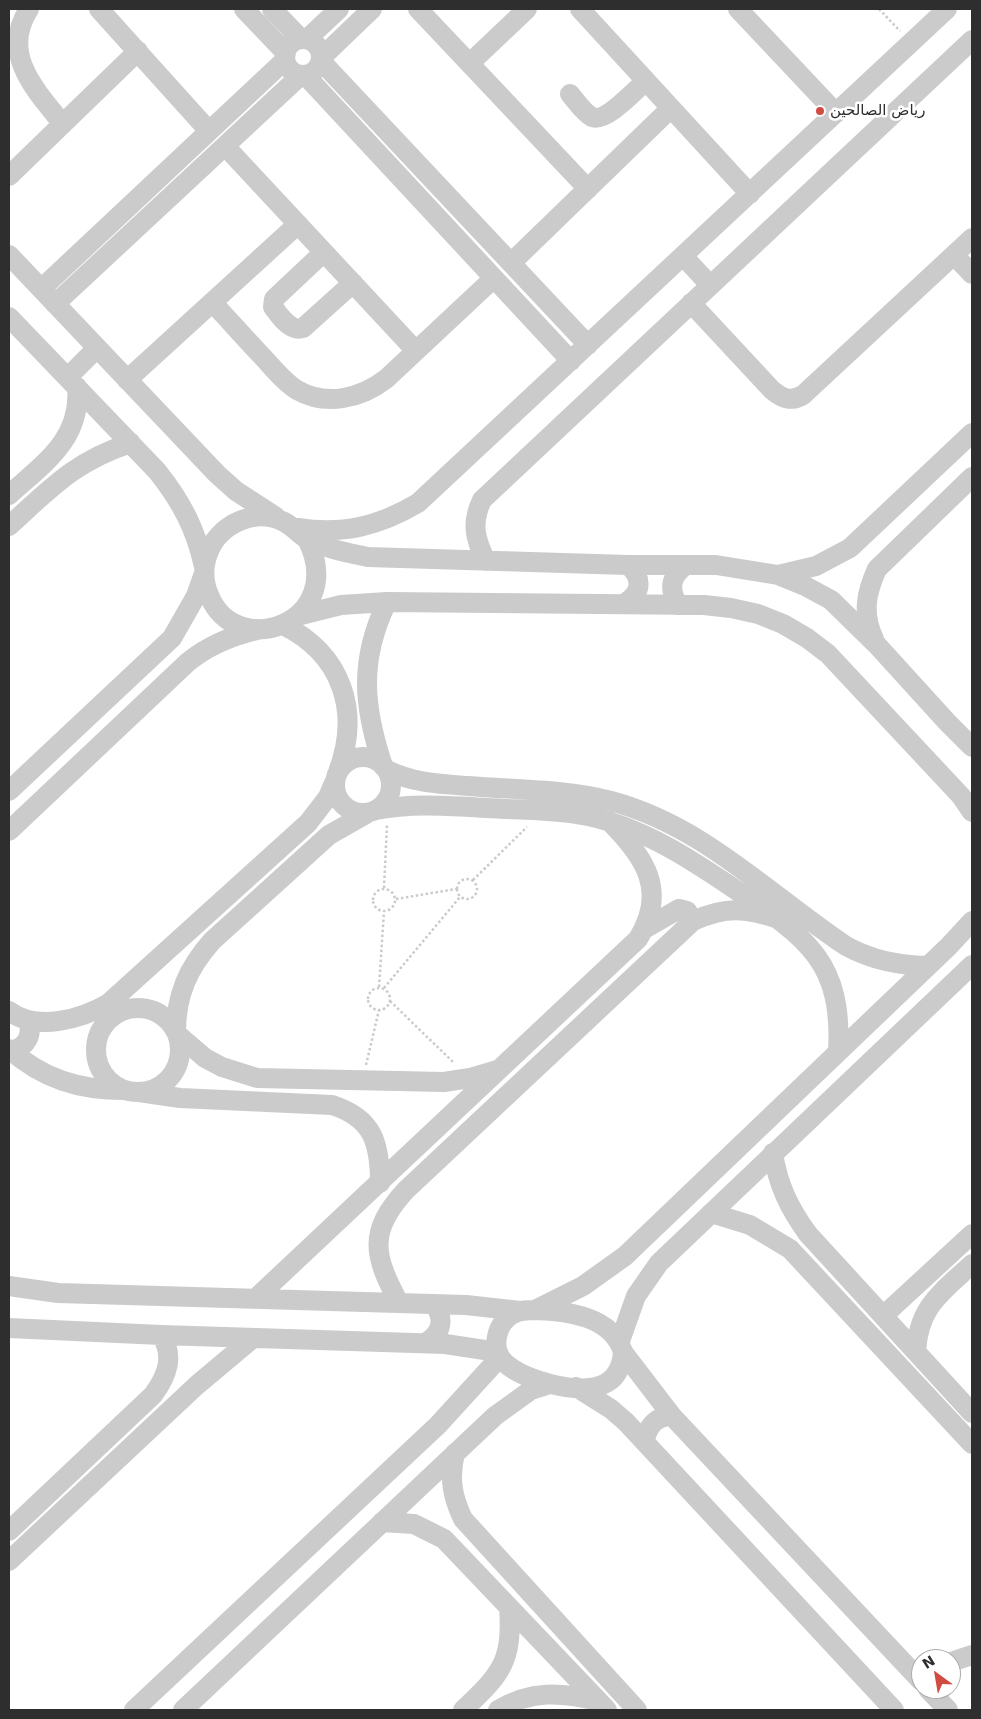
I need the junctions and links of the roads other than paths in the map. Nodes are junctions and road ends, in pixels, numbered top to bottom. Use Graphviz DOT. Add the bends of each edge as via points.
graph roads {
  1 [pos="29,9"];
  2 [pos="99,9"];
  3 [pos="244,9"];
  4 [pos="272,9"];
  5 [pos="339,9"];
  6 [pos="372,9"];
  7 [pos="418,9"];
  8 [pos="527,9"];
  9 [pos="580,9"];
  10 [pos="738,9"];
  11 [pos="947,9"];
  12 [pos="304,39"];
  13 [pos="972,40"];
  14 [pos="138,51"];
  15 [pos="285,56"];
  16 [pos="322,59"];
  17 [pos="470,63"];
  18 [pos="303,76"];
  19 [pos="646,81"];
  20 [pos="570,94"];
  21 [pos="671,108"];
  22 [pos="836,113"];
  23 [pos="63,124"];
  24 [pos="209,131"];
  25 [pos="225,146"];
  26 [pos="9,176"];
  27 [pos="588,189"];
  28 [pos="750,194"];
  29 [pos="298,224"];
  30 [pos="972,238"];
  31 [pos="324,252"];
  32 [pos="9,255"];
  33 [pos="954,255"];
  34 [pos="683,256"];
  35 [pos="511,263"];
  36 [pos="972,274"];
  37 [pos="494,278"];
  38 [pos="353,282"];
  39 [pos="710,285"];
  40 [pos="41,289"];
  41 [pos="212,302"];
  42 [pos="691,303"];
  43 [pos="55,304"];
  44 [pos="9,317"];
  45 [pos="588,345"];
  46 [pos="97,348"];
  47 [pos="416,351"];
  48 [pos="571,361"];
  49 [pos="127,380"];
  50 [pos="72,382"];
  51 [pos="972,433"];
  52 [pos="131,444"];
  53 [pos="972,477"];
  54 [pos="9,495"];
  55 [pos="9,526"];
  56 [pos="294,529"];
  57 [pos="486,560"];
  58 [pos="628,565"];
  59 [pos="686,565"];
  60 [pos="204,570"];
  61 [pos="778,575"];
  62 [pos="387,602"];
  63 [pos="625,604"];
  64 [pos="678,605"];
  65 [pos="290,620"];
  66 [pos="258,629"];
  67 [pos="877,645"];
  68 [pos="152,658"];
  69 [pos="170,678"];
  70 [pos="972,747"];
  71 [pos="385,768"];
  72 [pos="336,777"];
  73 [pos="9,791"];
  74 [pos="377,811"];
  75 [pos="972,812"];
  76 [pos="609,821"];
  77 [pos="9,831"];
  78 [pos="779,919"];
  79 [pos="693,921"];
  80 [pos="972,921"];
  81 [pos="644,929"];
  82 [pos="828,934"];
  83 [pos="813,949"];
  84 [pos="929,963"];
  85 [pos="972,965"];
  86 [pos="952,982"];
  87 [pos="115,1010"];
  88 [pos="9,1011"];
  89 [pos="28,1020"];
  90 [pos="177,1033"];
  91 [pos="10,1050"];
  92 [pos="838,1051"];
  93 [pos="502,1069"];
  94 [pos="132,1091"];
  95 [pos="773,1153"];
  96 [pos="374,1188"];
  97 [pos="387,1212"];
  98 [pos="711,1213"];
  99 [pos="808,1234"];
  100 [pos="972,1234"];
  101 [pos="790,1249"];
  102 [pos="625,1256"];
  103 [pos="972,1264"];
  104 [pos="648,1277"];
  105 [pos="9,1286"];
  106 [pos="255,1299"];
  107 [pos="399,1303"];
  108 [pos="434,1304"];
  109 [pos="528,1310"];
  110 [pos="883,1316"];
  111 [pos="9,1328"];
  112 [pos="161,1336"];
  113 [pos="253,1338"];
  114 [pos="425,1343"];
  115 [pos="622,1346"];
  116 [pos="916,1351"];
  117 [pos="499,1355"];
  118 [pos="550,1384"];
  119 [pos="160,1386"];
  120 [pos="576,1387"];
  121 [pos="178,1403"];
  122 [pos="972,1413"];
  123 [pos="672,1416"];
  124 [pos="438,1424"];
  125 [pos="645,1442"];
  126 [pos="972,1444"];
  127 [pos="458,1451"];
  128 [pos="382,1522"];
  129 [pos="9,1531"];
  130 [pos="476,1535"];
  131 [pos="458,1553"];
  132 [pos="9,1561"];
  133 [pos="509,1607"];
  134 [pos="911,1663"];
  135 [pos="484,1690"];
  136 [pos="938,1699"];
  137 [pos="879,1701"];
  138 [pos="602,1705"];
  139 [pos="134,1710"];
  140 [pos="183,1710"];
  141 [pos="463,1710"];
  142 [pos="499,1710"];
  143 [pos="637,1710"];
  144 [pos="894,1710"];
  145 [pos="948,1710"];
  1 -- 23 [label="street" via="20,24 16,55 29,83"];
  2 -- 14 [label="street"];
  3 -- 15 [label="street"];
  4 -- 12 [label="street"];
  5 -- 12 [label="street"];
  6 -- 16 [label="street"];
  7 -- 17 [label="street"];
  8 -- 17 [label="street"];
  9 -- 19 [label="street"];
  10 -- 22 [label="street"];
  11 -- 22 [label="street"];
  12 -- 15 [label="street" via="291,44"];
  12 -- 16 [label="street" via="317,45"];
  13 -- 39 [label="street"];
  14 -- 23 [label="street"];
  14 -- 24 [label="street"];
  15 -- 18 [label="street" via="290,70"];
  15 -- 24 [label="street"];
  16 -- 18 [label="street" via="318,68"];
  16 -- 35 [label="street"];
  17 -- 27 [label="street"];
  18 -- 25 [label="street"];
  18 -- 37 [label="street"];
  19 -- 20 [label="street" via="600,118 590,116"];
  19 -- 21 [label="street"];
  21 -- 27 [label="street"];
  21 -- 28 [label="street"];
  22 -- 28 [label="street"];
  23 -- 26 [label="street"];
  24 -- 40 [label="street"];
  25 -- 29 [label="street"];
  25 -- 43 [label="street"];
  27 -- 35 [label="street"];
  28 -- 34 [label="street"];
  29 -- 31 [label="street"];
  29 -- 41 [label="street"];
  30 -- 33 [label="street"];
  31 -- 38 [label="street"];
  31 -- 38 [label="street" via="274,299 273,307 290,326 303,328"];
  32 -- 40 [label="street"];
  33 -- 36 [label="street"];
  33 -- 42 [label="street" via="796,399 788,399 772,390"];
  34 -- 39 [label="street"];
  34 -- 45 [label="street"];
  35 -- 45 [label="street"];
  37 -- 47 [label="street"];
  37 -- 48 [label="street"];
  38 -- 47 [label="street"];
  39 -- 42 [label="street"];
  40 -- 43 [label="street"];
  41 -- 47 [label="street" via="283,378 298,390 315,397 344,398 371,390"];
  41 -- 49 [label="street"];
  42 -- 57 [label="street" via="482,500 477,511 475,535"];
  43 -- 46 [label="street"];
  44 -- 50 [label="street"];
  45 -- 48 [label="street"];
  46 -- 49 [label="street"];
  46 -- 50 [label="street"];
  48 -- 56 [label="street" via="418,503 372,526 346,531"];
  49 -- 56 [label="street" via="236,491"];
  50 -- 52 [label="street"];
  50 -- 54 [label="street" via="78,402 71,430 52,455"];
  51 -- 61 [label="street" via="850,548 816,566"];
  52 -- 55 [label="street" via="93,457 76,467"];
  52 -- 60 [label="street" via="174,492 195,532"];
  53 -- 67 [label="street" via="877,569 868,587 865,607 868,627"];
  56 -- 57 [label="street" via="326,547 368,557"];
  56 -- 60 [label="street" via="255,517 231,525 209,550"];
  56 -- 65 [label="street" via="314,554 316,579 308,603"];
  57 -- 58 [label="street"];
  58 -- 59 [label="street"];
  58 -- 63 [label="street" via="636,571 639,580 638,590"];
  59 -- 61 [label="street" via="716,565"];
  59 -- 64 [label="street" via="676,572 671,583"];
  60 -- 66 [label="street" via="206,588 220,612 238,624"];
  60 -- 68 [label="street" via="185,618 172,638"];
  61 -- 67 [label="street" via="831,600"];
  62 -- 63 [label="street"];
  62 -- 65 [label="street" via="341,605"];
  62 -- 71 [label="street" via="377,623 366,669 369,711"];
  63 -- 64 [label="street"];
  64 -- 75 [label="street" via="731,608 758,614 807,638 847,674 961,796"];
  65 -- 66 [label="street"];
  65 -- 72 [label="street" via="331,665 339,685 348,723 344,756"];
  66 -- 69 [label="street" via="202,651"];
  67 -- 70 [label="street"];
  68 -- 69 [label="street" via="167,667"];
  68 -- 73 [label="street"];
  69 -- 77 [label="street"];
  71 -- 72 [label="street" via="368,758 359,757 350,760"];
  71 -- 74 [label="street" via="391,788 389,797"];
  71 -- 82 [label="street" via="422,783 575,794 641,810 670,822 721,852"];
  72 -- 74 [label="street" via="335,793 347,809"];
  72 -- 87 [label="street" via="328,797 308,823"];
  74 -- 76 [label="street" via="429,805 565,813"];
  74 -- 90 [label="street" via="329,835 198,956 180,992 176,1012"];
  76 -- 78 [label="street" via="664,844"];
  76 -- 81 [label="street" via="640,856 649,875 652,893"];
  78 -- 79 [label="street" via="736,909 714,912"];
  78 -- 83 [label="street"];
  79 -- 81 [label="street" via="690,914 679,909"];
  79 -- 97 [label="street" via="413,1183"];
  80 -- 84 [label="street"];
  81 -- 93 [label="street" via="630,949"];
  82 -- 83 [label="street" via="826,947"];
  82 -- 84 [label="street" via="864,956 905,965"];
  83 -- 92 [label="street" via="833,987 838,1015"];
  84 -- 86 [label="street" via="945,968"];
  84 -- 92 [label="street"];
  85 -- 86 [label="street"];
  86 -- 95 [label="street"];
  87 -- 89 [label="street" via="69,1020"];
  87 -- 90 [label="street" via="140,1008 155,1011 168,1019"];
  87 -- 94 [label="street" via="96,1042 96,1057 101,1071 111,1083"];
  88 -- 89 [label="street"];
  89 -- 91 [label="street" via="28,1040 18,1050"];
  90 -- 93 [label="street" via="206,1058 239,1074 276,1080 444,1082"];
  90 -- 94 [label="street" via="180,1050 177,1066 168,1079 155,1089"];
  91 -- 94 [label="street" via="30,1066 75,1086"];
  92 -- 102 [label="street"];
  93 -- 96 [label="street"];
  94 -- 96 [label="street" via="180,1098 332,1105 345,1109 357,1116 374,1137 378,1151"];
  95 -- 98 [label="street"];
  95 -- 99 [label="street" via="783,1194"];
  96 -- 97 [label="street" via="373,1208"];
  96 -- 106 [label="street"];
  97 -- 107 [label="street" via="380,1230 378,1249 381,1268"];
  98 -- 101 [label="street" via="750,1225"];
  98 -- 104 [label="street" via="671,1250"];
  99 -- 101 [label="street" via="796,1239"];
  99 -- 110 [label="street"];
  100 -- 110 [label="street"];
  101 -- 126 [label="street"];
  102 -- 104 [label="street" via="633,1270"];
  102 -- 109 [label="street" via="583,1286"];
  103 -- 116 [label="street" via="930,1304 922,1318"];
  104 -- 115 [label="street" via="636,1296"];
  105 -- 106 [label="street" via="58,1293"];
  106 -- 107 [label="street"];
  107 -- 108 [label="street"];
  108 -- 109 [label="street"];
  108 -- 114 [label="street" via="442,1321 440,1331"];
  109 -- 115 [label="street" via="565,1312 594,1321 614,1332"];
  109 -- 117 [label="street" via="502,1323 496,1337"];
  110 -- 116 [label="street"];
  111 -- 112 [label="street"];
  112 -- 113 [label="street"];
  112 -- 119 [label="street" via="168,1346 168,1360"];
  113 -- 114 [label="street"];
  113 -- 121 [label="street"];
  114 -- 117 [label="street"];
  115 -- 120 [label="street" via="618,1372 611,1380 602,1386"];
  115 -- 123 [label="street"];
  116 -- 122 [label="street"];
  117 -- 118 [label="street" via="515,1370"];
  117 -- 124 [label="street"];
  118 -- 120 [label="street"];
  118 -- 127 [label="street" via="531,1390 512,1402"];
  119 -- 121 [label="street" via="168,1384 175,1387 179,1394"];
  119 -- 129 [label="street"];
  120 -- 125 [label="street" via="611,1409"];
  121 -- 132 [label="street"];
  123 -- 125 [label="street" via="658,1419 651,1425"];
  123 -- 134 [label="street"];
  124 -- 127 [label="street" via="456,1435"];
  124 -- 139 [label="street"];
  125 -- 137 [label="street"];
  127 -- 128 [label="street"];
  127 -- 130 [label="street" via="451,1478 455,1504"];
  128 -- 131 [label="street" via="406,1523 430,1530 444,1538"];
  128 -- 140 [label="street"];
  130 -- 131 [label="street" via="463,1537 458,1544"];
  130 -- 143 [label="street"];
  131 -- 133 [label="street"];
  133 -- 135 [label="street" via="510,1645 505,1662"];
  133 -- 138 [label="street"];
  135 -- 141 [label="street"];
  135 -- 142 [label="street" via="497,1696"];
  136 -- 145 [label="street"];
  137 -- 144 [label="street"];
  138 -- 142 [label="street" via="557,1693 536,1694"];
}
